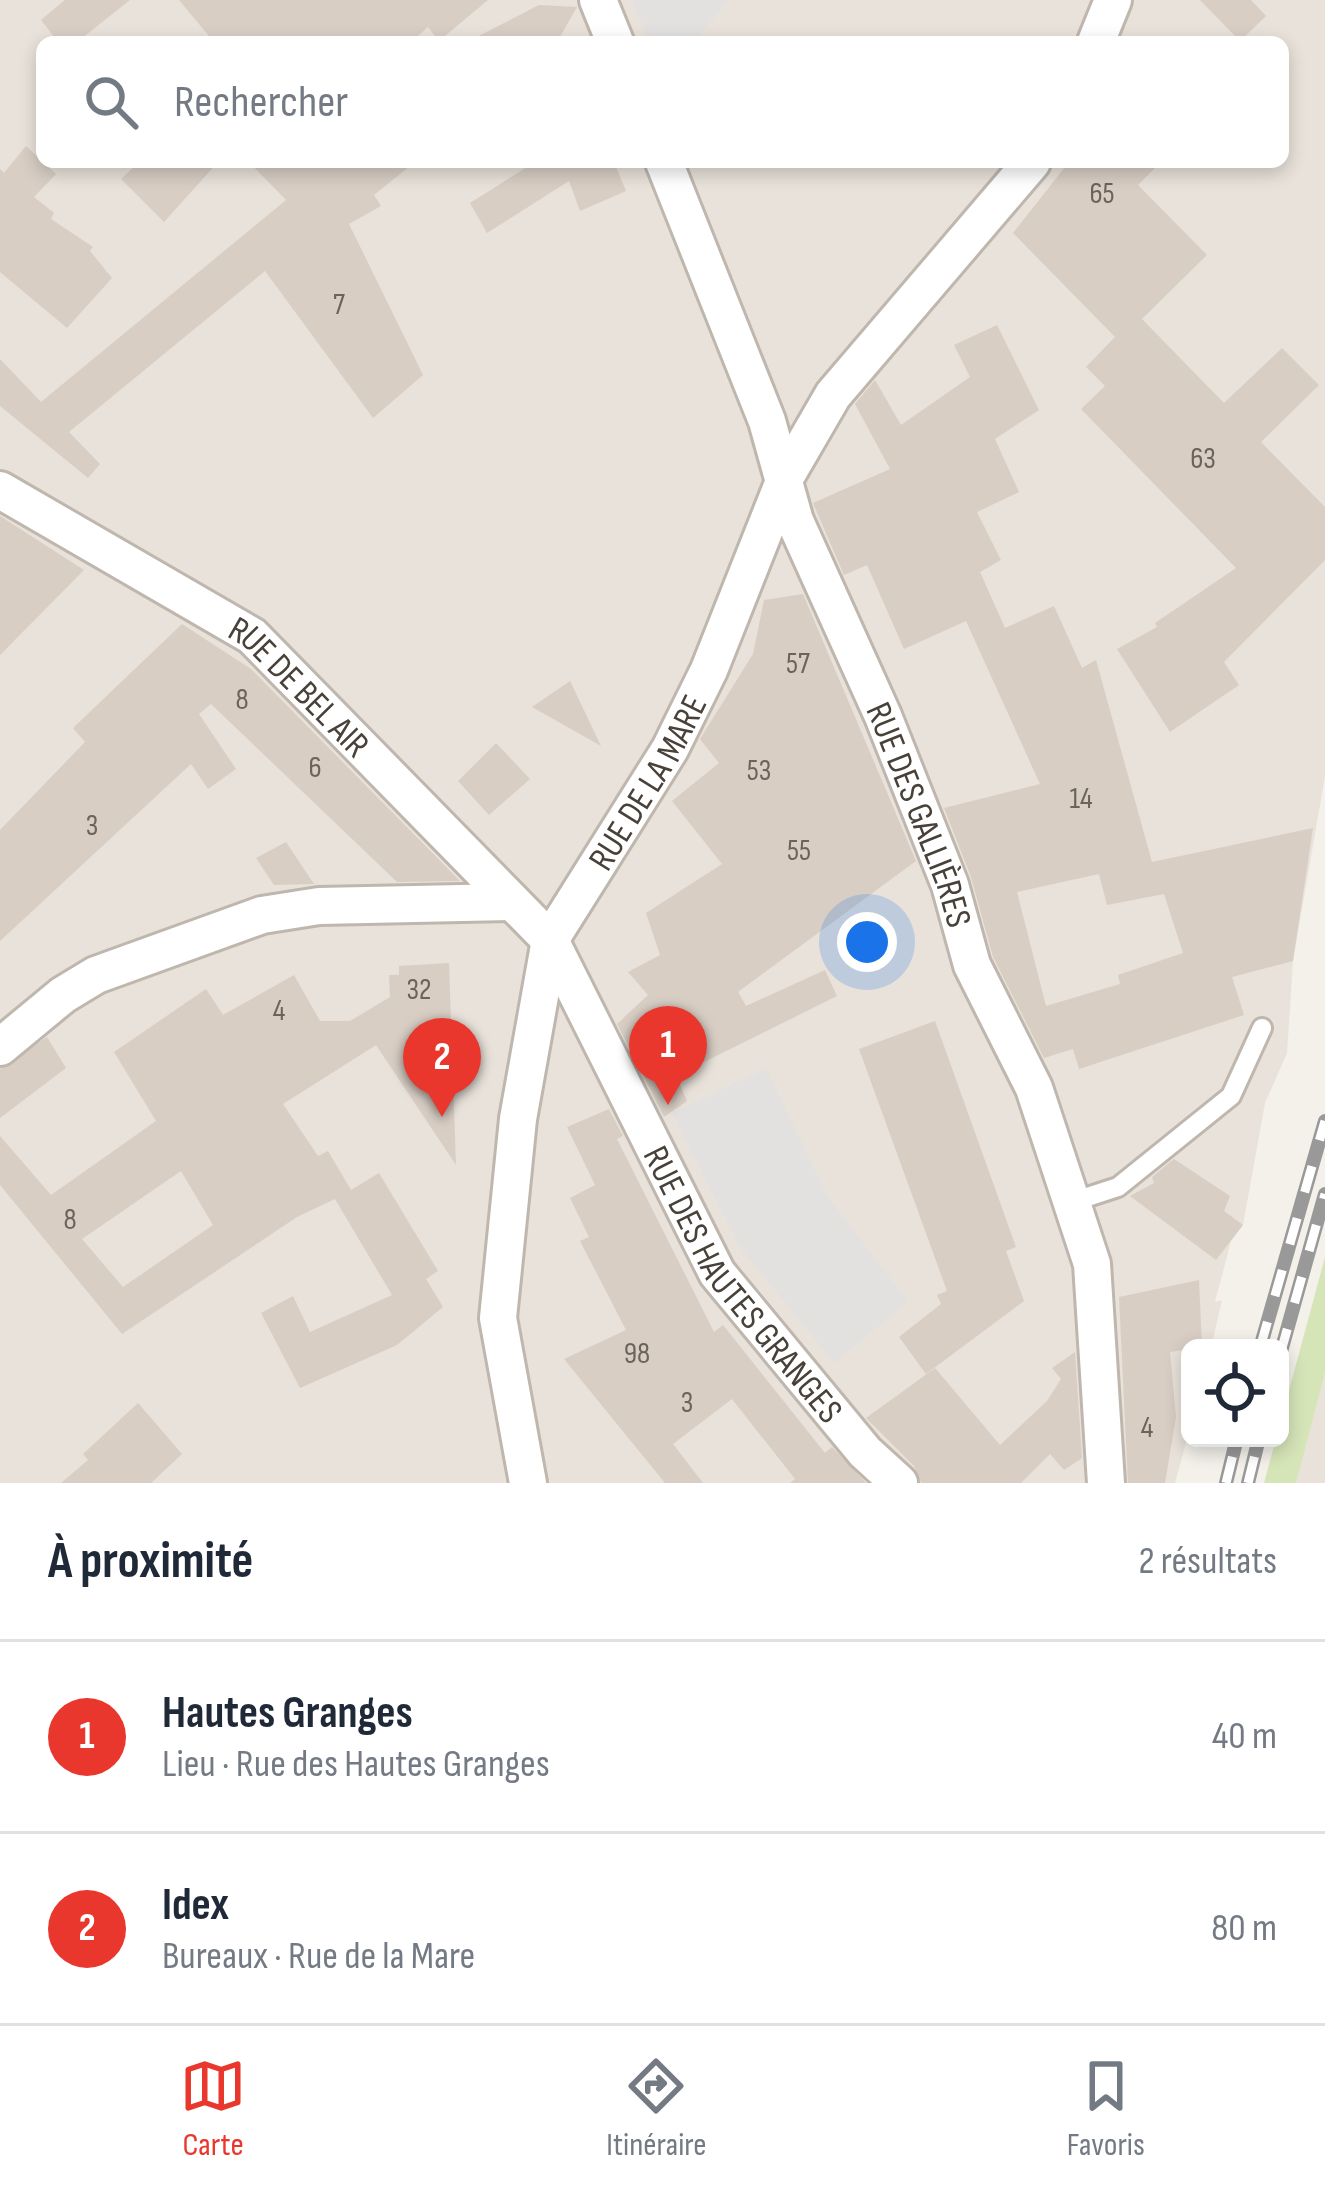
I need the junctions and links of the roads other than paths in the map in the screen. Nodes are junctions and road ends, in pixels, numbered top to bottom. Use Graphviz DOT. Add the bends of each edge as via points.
graph roads {
  1 [pos="598,0"];
  2 [pos="1113,0"];
  3 [pos="613,36"];
  4 [pos="1098,36"];
  5 [pos="666,168"];
  6 [pos="1028,168"];
  7 [pos="785,476"];
  8 [pos="0,490"];
  9 [pos="512,902"];
  10 [pos="550,940"];
  11 [pos="1262,1028"];
  12 [pos="0,1047"];
  13 [pos="1068,1204"];
  14 [pos="528,1483"];
  15 [pos="899,1483"];
  16 [pos="1106,1483"];
  1 -- 3 [label="street"];
  2 -- 4 [label="street"];
  5 -- 7 [label="street, RUE DES GALLIÈRES"];
  6 -- 7 [label="street, RUE DE LA MARE" via="833,395"];
  7 -- 10 [label="street, RUE DE LA MARE" via="670,748"];
  7 -- 13 [label="street, RUE DES GALLIÈRES" via="795,521 950,885 972,965 1034,1088"];
  8 -- 9 [label="street, RUE DE BEL AIR" via="252,636"];
  9 -- 10 [label="street, RUE DE BEL AIR"];
  9 -- 12 [label="street" via="262,915 96,975"];
  10 -- 14 [label="street, RUE DE LA MARE" via="518,1119 498,1318"];
  10 -- 15 [label="street, RUE DES HAUTES GRANGES" via="717,1273"];
  11 -- 13 [label="lane" via="1231,1096 1118,1187"];
  13 -- 16 [label="street, RUE DES GALLIÈRES" via="1092,1264"];
}
